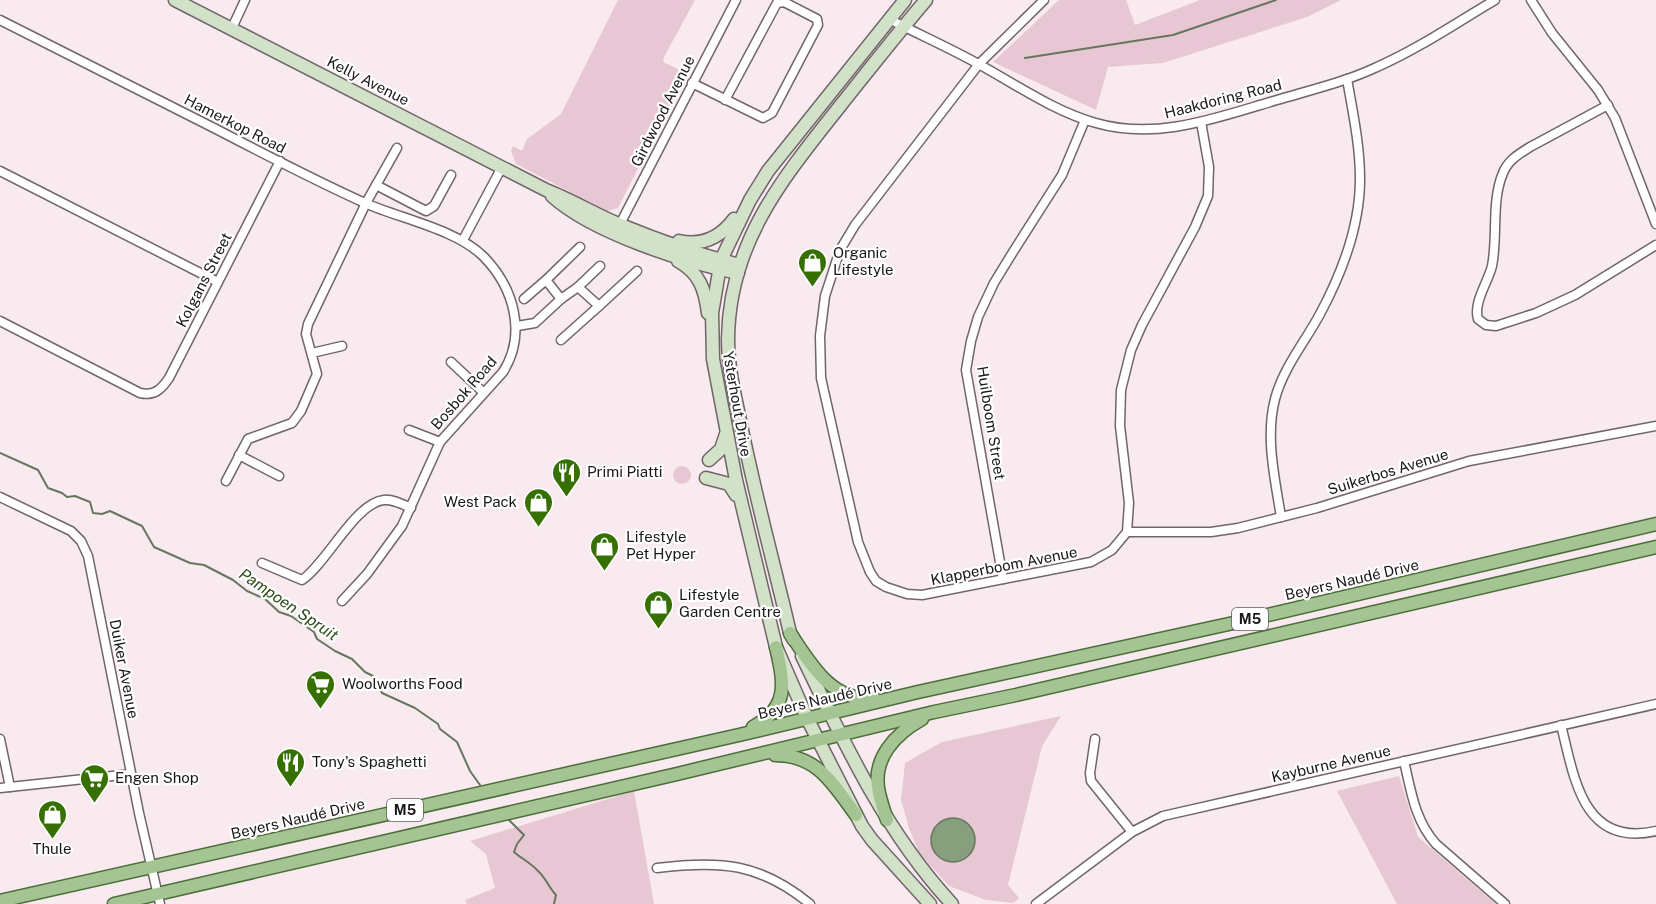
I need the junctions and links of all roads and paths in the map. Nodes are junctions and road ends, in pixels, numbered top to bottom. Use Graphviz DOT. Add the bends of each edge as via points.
graph roads {
  1 [pos="175,0"];
  2 [pos="245,0"];
  3 [pos="736,0"];
  4 [pos="905,0"];
  5 [pos="926,0"];
  6 [pos="1044,0"];
  7 [pos="1495,0"];
  8 [pos="1531,0"];
  9 [pos="890,19"];
  10 [pos="0,20"];
  11 [pos="904,26"];
  12 [pos="232,28"];
  13 [pos="979,64"];
  14 [pos="1347,80"];
  15 [pos="692,83"];
  16 [pos="725,100"];
  17 [pos="1608,105"];
  18 [pos="1085,120"];
  19 [pos="1200,122"];
  20 [pos="397,148"];
  21 [pos="279,162"];
  22 [pos="502,167"];
  23 [pos="0,171"];
  24 [pos="451,176"];
  25 [pos="376,185"];
  26 [pos="750,200"];
  27 [pos="366,203"];
  28 [pos="1656,224"];
  29 [pos="618,229"];
  30 [pos="463,240"];
  31 [pos="646,240"];
  32 [pos="1656,246"];
  33 [pos="580,247"];
  34 [pos="720,265"];
  35 [pos="600,266"];
  36 [pos="739,269"];
  37 [pos="637,271"];
  38 [pos="546,279"];
  39 [pos="218,282"];
  40 [pos="579,287"];
  41 [pos="524,299"];
  42 [pos="561,299"];
  43 [pos="599,306"];
  44 [pos="0,321"];
  45 [pos="517,326"];
  46 [pos="561,340"];
  47 [pos="711,341"];
  48 [pos="342,346"];
  49 [pos="312,353"];
  50 [pos="451,362"];
  51 [pos="484,393"];
  52 [pos="1656,426"];
  53 [pos="409,430"];
  54 [pos="726,433"];
  55 [pos="440,442"];
  56 [pos="239,455"];
  57 [pos="709,460"];
  58 [pos="279,476"];
  59 [pos="706,478"];
  60 [pos="226,481"];
  61 [pos="0,496"];
  62 [pos="742,506"];
  63 [pos="411,508"];
  64 [pos="1281,517"];
  65 [pos="1656,524"];
  66 [pos="1127,532"];
  67 [pos="1656,547"];
  68 [pos="262,562"];
  69 [pos="1003,579"];
  70 [pos="342,601"];
  71 [pos="790,633"];
  72 [pos="776,647"];
  73 [pos="918,692"];
  74 [pos="1656,704"];
  75 [pos="829,712"];
  76 [pos="934,712"];
  77 [pos="807,718"];
  78 [pos="1561,724"];
  79 [pos="739,735"];
  80 [pos="841,735"];
  81 [pos="0,739"];
  82 [pos="1095,739"];
  83 [pos="818,740"];
  84 [pos="746,757"];
  85 [pos="1404,761"];
  86 [pos="131,774"];
  87 [pos="10,787"];
  88 [pos="0,788"];
  89 [pos="856,815"];
  90 [pos="887,820"];
  91 [pos="1656,831"];
  92 [pos="1132,832"];
  93 [pos="151,867"];
  94 [pos="657,868"];
  95 [pos="158,899"];
  96 [pos="0,901"];
  97 [pos="114,904"];
  98 [pos="810,904"];
  99 [pos="930,904"];
  100 [pos="952,904"];
  101 [pos="1036,904"];
  102 [pos="1505,904"];
  1 -- 12 [label="main road, Kelly Avenue"];
  2 -- 12 [label="street"];
  3 -- 15 [label="street, Girdwood Avenue"];
  4 -- 9 [label="main road, Ysterhout Drive"];
  5 -- 11 [label="main road, Ysterhout Drive"];
  6 -- 13 [label="street, Klapperboom Avenue"];
  7 -- 14 [label="street, Haakdoring Road" via="1399,56"];
  8 -- 17 [label="street"];
  9 -- 11 [label="street, Haakdoring Road"];
  9 -- 26 [label="main road, Ysterhout Drive" via="768,171"];
  10 -- 21 [label="street, Hamerkop Road"];
  11 -- 13 [label="street, Haakdoring Road"];
  11 -- 36 [label="main road, Ysterhout Drive" via="778,185 751,235"];
  12 -- 22 [label="main road, Kelly Avenue"];
  13 -- 18 [label="street, Haakdoring Road"];
  13 -- 69 [label="street, Klapperboom Avenue" via="840,250 825,296 820,336 821,378 858,542 876,581 896,591 922,595"];
  14 -- 19 [label="street, Haakdoring Road"];
  14 -- 64 [label="street" via="1359,163 1358,208 1336,282 1287,369 1275,399 1271,435"];
  15 -- 16 [label="street"];
  15 -- 29 [label="street, Girdwood Avenue"];
  16 -- 16 [label="street" via="764,118 772,113 818,25 817,19 784,2 777,3"];
  17 -- 28 [label="street"];
  17 -- 32 [label="street" via="1525,150 1506,167 1499,189 1494,258 1477,308 1478,319 1496,326 1553,306"];
  18 -- 19 [label="street, Haakdoring Road" via="1140,130"];
  18 -- 69 [label="street, Huilboom Street" via="1062,175 994,284 971,341 966,370"];
  19 -- 66 [label="street" via="1209,168 1208,196 1138,333 1121,390 1120,426 1129,503"];
  20 -- 25 [label="street"];
  21 -- 27 [label="street, Hamerkop Road"];
  21 -- 39 [label="street, Kolgans Street"];
  22 -- 29 [label="main road, Kelly Avenue"];
  22 -- 30 [label="street"];
  23 -- 39 [label="street"];
  24 -- 25 [label="street" via="434,206 426,211"];
  25 -- 27 [label="street"];
  26 -- 31 [label="main road" via="725,231 704,242"];
  26 -- 34 [label="main road, Ysterhout Drive"];
  27 -- 30 [label="street, Hamerkop Road"];
  27 -- 49 [label="street" via="308,324 306,334"];
  29 -- 31 [label="main road, Kelly Avenue"];
  30 -- 45 [label="street, Bosbok Road" via="485,258 502,282"];
  31 -- 34 [label="main road, Kelly Avenue"];
  31 -- 47 [label="main road" via="700,279"];
  33 -- 38 [label="street"];
  34 -- 36 [label="main road, Kelly Avenue"];
  34 -- 47 [label="main road, Ysterhout Drive"];
  35 -- 40 [label="street"];
  36 -- 71 [label="main road, Ysterhout Drive" via="729,320 730,370"];
  37 -- 43 [label="street"];
  38 -- 41 [label="street"];
  38 -- 42 [label="street"];
  39 -- 44 [label="street, Kolgans Street" via="164,386 153,393 140,393"];
  40 -- 42 [label="street"];
  40 -- 43 [label="street"];
  42 -- 45 [label="street" via="535,324"];
  43 -- 46 [label="street"];
  45 -- 51 [label="street, Bosbok Road" via="510,361"];
  47 -- 54 [label="main road, Ysterhout Drive"];
  48 -- 49 [label="street"];
  49 -- 56 [label="street" via="316,381 298,416 291,423 251,437 244,442"];
  50 -- 51 [label="street"];
  51 -- 55 [label="street, Bosbok Road"];
  52 -- 64 [label="street, Suikerbos Avenue" via="1469,461"];
  53 -- 55 [label="street"];
  54 -- 57 [label="main road" via="721,449"];
  54 -- 62 [label="main road, Ysterhout Drive"];
  55 -- 63 [label="street, Bosbok Road"];
  56 -- 58 [label="street"];
  56 -- 60 [label="street"];
  59 -- 62 [label="main road" via="729,484"];
  61 -- 86 [label="street, Duiker Avenue" via="71,531 85,548"];
  62 -- 72 [label="main road, Ysterhout Drive"];
  63 -- 68 [label="street" via="390,500 373,503 302,580"];
  63 -- 70 [label="street, Bosbok Road" via="388,547"];
  64 -- 66 [label="street, Suikerbos Avenue" via="1225,530"];
  65 -- 73 [label="main road, Beyers Naudé Drive / M5" via="1249,620"];
  66 -- 69 [label="street, Klapperboom Avenue" via="1112,550 1091,562"];
  67 -- 76 [label="main road, M5"];
  71 -- 73 [label="main road" via="817,672 844,693 868,698"];
  71 -- 75 [label="main road, Ysterhout Drive"];
  72 -- 77 [label="main road, Ysterhout Drive"];
  72 -- 79 [label="main road" via="783,685 781,697 768,718"];
  73 -- 75 [label="main road, Beyers Naudé Drive / M5"];
  74 -- 78 [label="street, Kayburne Avenue"];
  75 -- 77 [label="main road, Beyers Naudé Drive / M5"];
  75 -- 80 [label="main road, Ysterhout Drive"];
  76 -- 80 [label="main road, M5"];
  76 -- 90 [label="main road" via="898,735 884,753 878,792"];
  77 -- 79 [label="main road, Beyers Naudé Drive / M5"];
  77 -- 83 [label="main road, Ysterhout Drive"];
  78 -- 85 [label="street, Kayburne Avenue"];
  78 -- 91 [label="street" via="1580,794 1590,812 1620,831"];
  79 -- 93 [label="main road, Beyers Naudé Drive / M5"];
  80 -- 83 [label="main road, M5"];
  80 -- 90 [label="main road, Ysterhout Drive"];
  81 -- 87 [label="street"];
  82 -- 92 [label="street" via="1091,781"];
  83 -- 84 [label="main road, M5"];
  83 -- 89 [label="main road, Ysterhout Drive"];
  84 -- 89 [label="main road" via="786,755 814,765 825,773"];
  84 -- 95 [label="main road, M5"];
  85 -- 92 [label="street, Kayburne Avenue" via="1179,811"];
  85 -- 102 [label="street" via="1415,806 1427,833"];
  86 -- 87 [label="street"];
  86 -- 93 [label="street, Duiker Avenue"];
  87 -- 88 [label="street"];
  89 -- 99 [label="main road, Ysterhout Drive" via="872,840"];
  90 -- 100 [label="main road, Ysterhout Drive"];
  92 -- 101 [label="street, Kayburne Avenue"];
  93 -- 95 [label="street, Duiker Avenue"];
  93 -- 96 [label="main road, Beyers Naudé Drive / M5"];
  94 -- 98 [label="street" via="693,863 732,865 778,881"];
  95 -- 97 [label="main road, M5"];
}
